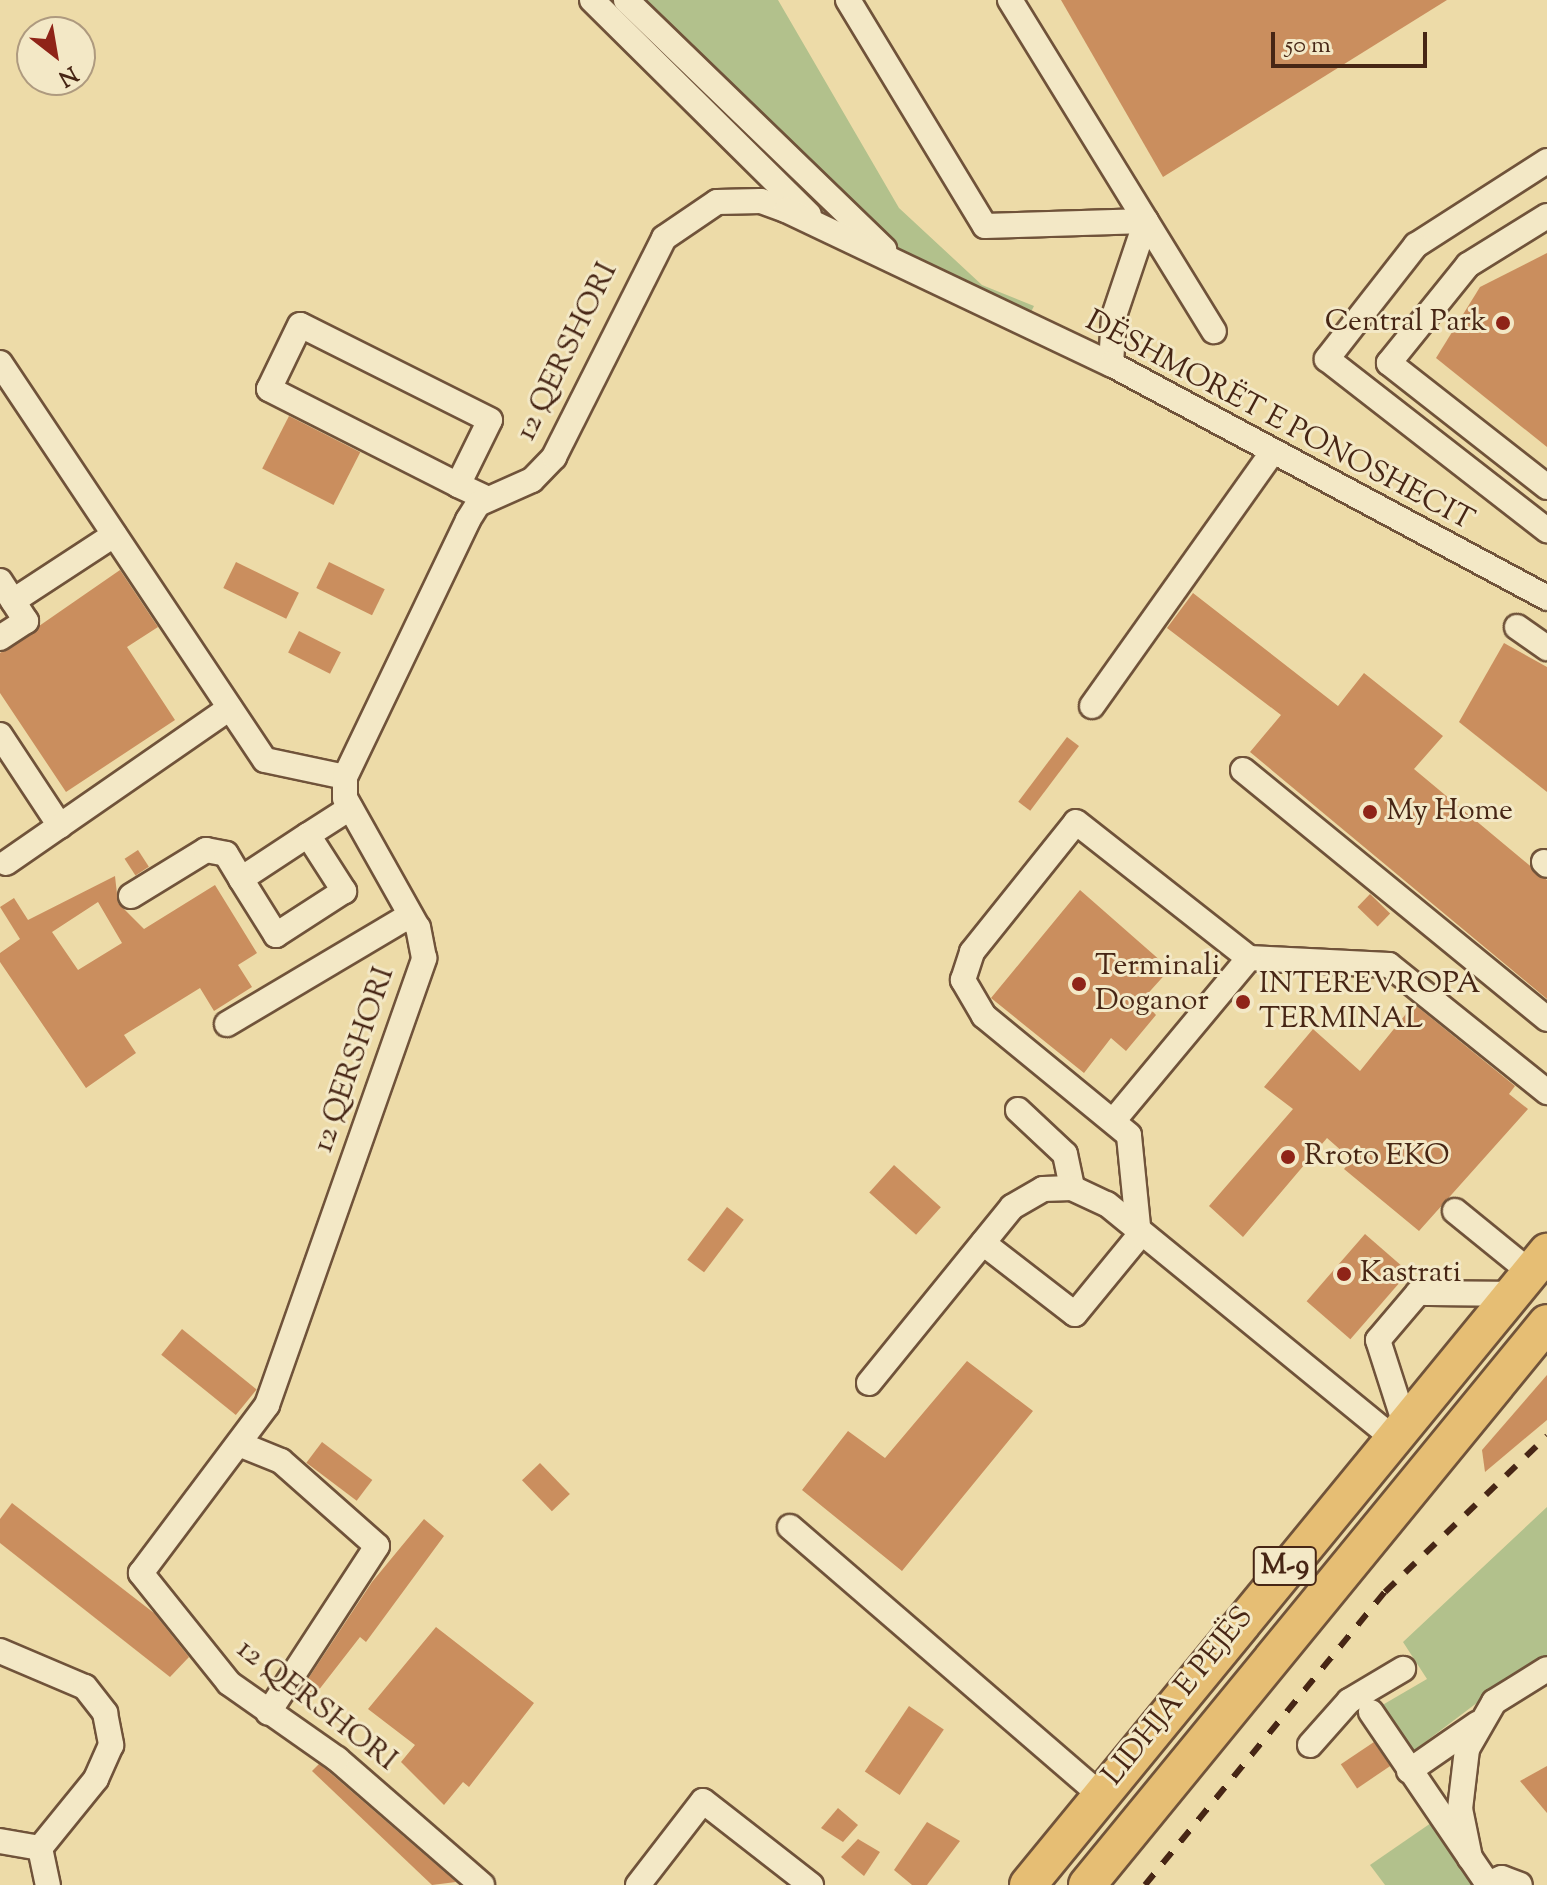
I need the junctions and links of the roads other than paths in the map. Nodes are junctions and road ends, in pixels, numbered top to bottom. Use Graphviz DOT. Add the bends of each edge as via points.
graph roads {
  1 [pos="592,0"];
  2 [pos="626,0"];
  3 [pos="848,0"];
  4 [pos="1010,0"];
  5 [pos="1547,161"];
  6 [pos="1547,216"];
  7 [pos="1146,221"];
  8 [pos="818,227"];
  9 [pos="895,259"];
  10 [pos="1214,331"];
  11 [pos="0,363"];
  12 [pos="1111,364"];
  13 [pos="1271,454"];
  14 [pos="458,485"];
  15 [pos="1547,487"];
  16 [pos="488,499"];
  17 [pos="1547,530"];
  18 [pos="114,535"];
  19 [pos="6,591"];
  20 [pos="1547,598"];
  21 [pos="1517,627"];
  22 [pos="0,638"];
  23 [pos="1547,648"];
  24 [pos="1092,706"];
  25 [pos="230,708"];
  26 [pos="0,735"];
  27 [pos="1243,770"];
  28 [pos="345,777"];
  29 [pos="350,808"];
  30 [pos="60,826"];
  31 [pos="308,835"];
  32 [pos="6,863"];
  33 [pos="241,879"];
  34 [pos="131,896"];
  35 [pos="409,916"];
  36 [pos="1249,958"];
  37 [pos="1547,1019"];
  38 [pos="227,1024"];
  39 [pos="1547,1092"];
  40 [pos="1018,1110"];
  41 [pos="1123,1120"];
  42 [pos="1072,1188"];
  43 [pos="1455,1211"];
  44 [pos="1139,1236"];
  45 [pos="983,1243"];
  46 [pos="1530,1272"];
  47 [pos="1547,1323"];
  48 [pos="869,1383"];
  49 [pos="1398,1429"];
  50 [pos="239,1444"];
  51 [pos="790,1527"];
  52 [pos="0,1651"];
  53 [pos="1403,1669"];
  54 [pos="1547,1669"];
  55 [pos="1371,1712"];
  56 [pos="268,1713"];
  57 [pos="1479,1723"];
  58 [pos="1310,1745"];
  59 [pos="1409,1771"];
  60 [pos="1101,1795"];
  61 [pos="0,1841"];
  62 [pos="40,1848"];
  63 [pos="1470,1858"];
  64 [pos="1487,1884"];
  65 [pos="48,1885"];
  66 [pos="482,1885"];
  67 [pos="638,1885"];
  68 [pos="811,1885"];
  69 [pos="1028,1885"];
  70 [pos="1087,1885"];
  71 [pos="1520,1885"];
  1 -- 8 [label="street, DËSHMORËT E PONOSHECIT"];
  2 -- 9 [label="street, DËSHMORËT E PONOSHECIT"];
  3 -- 7 [label="street" via="985,226"];
  4 -- 7 [label="street"];
  5 -- 17 [label="street" via="1416,245 1327,359"];
  6 -- 15 [label="street" via="1468,265 1389,363"];
  7 -- 10 [label="street"];
  7 -- 12 [label="street" via="1114,316"];
  8 -- 9 [label="street, DËSHMORËT E PONOSHECIT"];
  8 -- 16 [label="street, 12 QERSHORI" via="739,198 679,221 652,257 554,457 532,480"];
  9 -- 12 [label="street, DËSHMORËT E PONOSHECIT" via="1023,328"];
  11 -- 18 [label="street"];
  12 -- 13 [label="street, DËSHMORËT E PONOSHECIT"];
  13 -- 20 [label="street, DËSHMORËT E PONOSHECIT"];
  13 -- 24 [label="street"];
  14 -- 14 [label="street" via="269,389 300,325 490,420"];
  14 -- 16 [label="street"];
  16 -- 28 [label="street, 12 QERSHORI" via="468,520"];
  18 -- 19 [label="street"];
  18 -- 25 [label="street"];
  19 -- 22 [label="street" via="26,621"];
  21 -- 23 [label="street"];
  25 -- 28 [label="street" via="265,760"];
  25 -- 30 [label="street"];
  26 -- 30 [label="street"];
  27 -- 37 [label="street"];
  28 -- 29 [label="street, 12 QERSHORI"];
  29 -- 31 [label="street"];
  29 -- 35 [label="street, 12 QERSHORI"];
  30 -- 32 [label="street"];
  31 -- 33 [label="street"];
  31 -- 33 [label="street" via="344,891 276,935"];
  33 -- 34 [label="street" via="226,854 206,850"];
  35 -- 38 [label="street"];
  35 -- 50 [label="street, 12 QERSHORI" via="423,942 415,990 267,1405"];
  36 -- 39 [label="street" via="1389,965"];
  36 -- 41 [label="street"];
  36 -- 41 [label="street" via="1076,822 972,952 963,980 984,1016"];
  40 -- 42 [label="street" via="1065,1154"];
  41 -- 44 [label="street"];
  42 -- 44 [label="street" via="1101,1199"];
  42 -- 45 [label="street" via="1026,1197"];
  43 -- 46 [label="street"];
  44 -- 45 [label="street" via="1075,1314"];
  44 -- 49 [label="street"];
  45 -- 48 [label="street"];
  46 -- 49 [label="highway, LIDHJA E PEJËS / M-9"];
  46 -- 49 [label="street" via="1418,1293 1378,1340"];
  47 -- 70 [label="highway, LIDHJA E PEJËS / M-9"];
  49 -- 60 [label="highway, LIDHJA E PEJËS / M-9"];
  50 -- 56 [label="street, 12 QERSHORI" via="141,1573 208,1662"];
  50 -- 56 [label="street" via="281,1461 377,1546"];
  51 -- 60 [label="street"];
  52 -- 62 [label="street" via="67,1674 97,1699 111,1729 107,1763"];
  53 -- 58 [label="street" via="1349,1701"];
  54 -- 57 [label="street" via="1513,1686"];
  55 -- 59 [label="street"];
  56 -- 66 [label="street, 12 QERSHORI" via="337,1759"];
  57 -- 59 [label="street"];
  57 -- 63 [label="street" via="1462,1772"];
  59 -- 63 [label="street"];
  60 -- 69 [label="highway, LIDHJA E PEJËS / M-9"];
  61 -- 62 [label="street"];
  62 -- 65 [label="street"];
  63 -- 64 [label="street"];
  64 -- 71 [label="street" via="1502,1878"];
  67 -- 68 [label="street" via="710,1792"];
}
